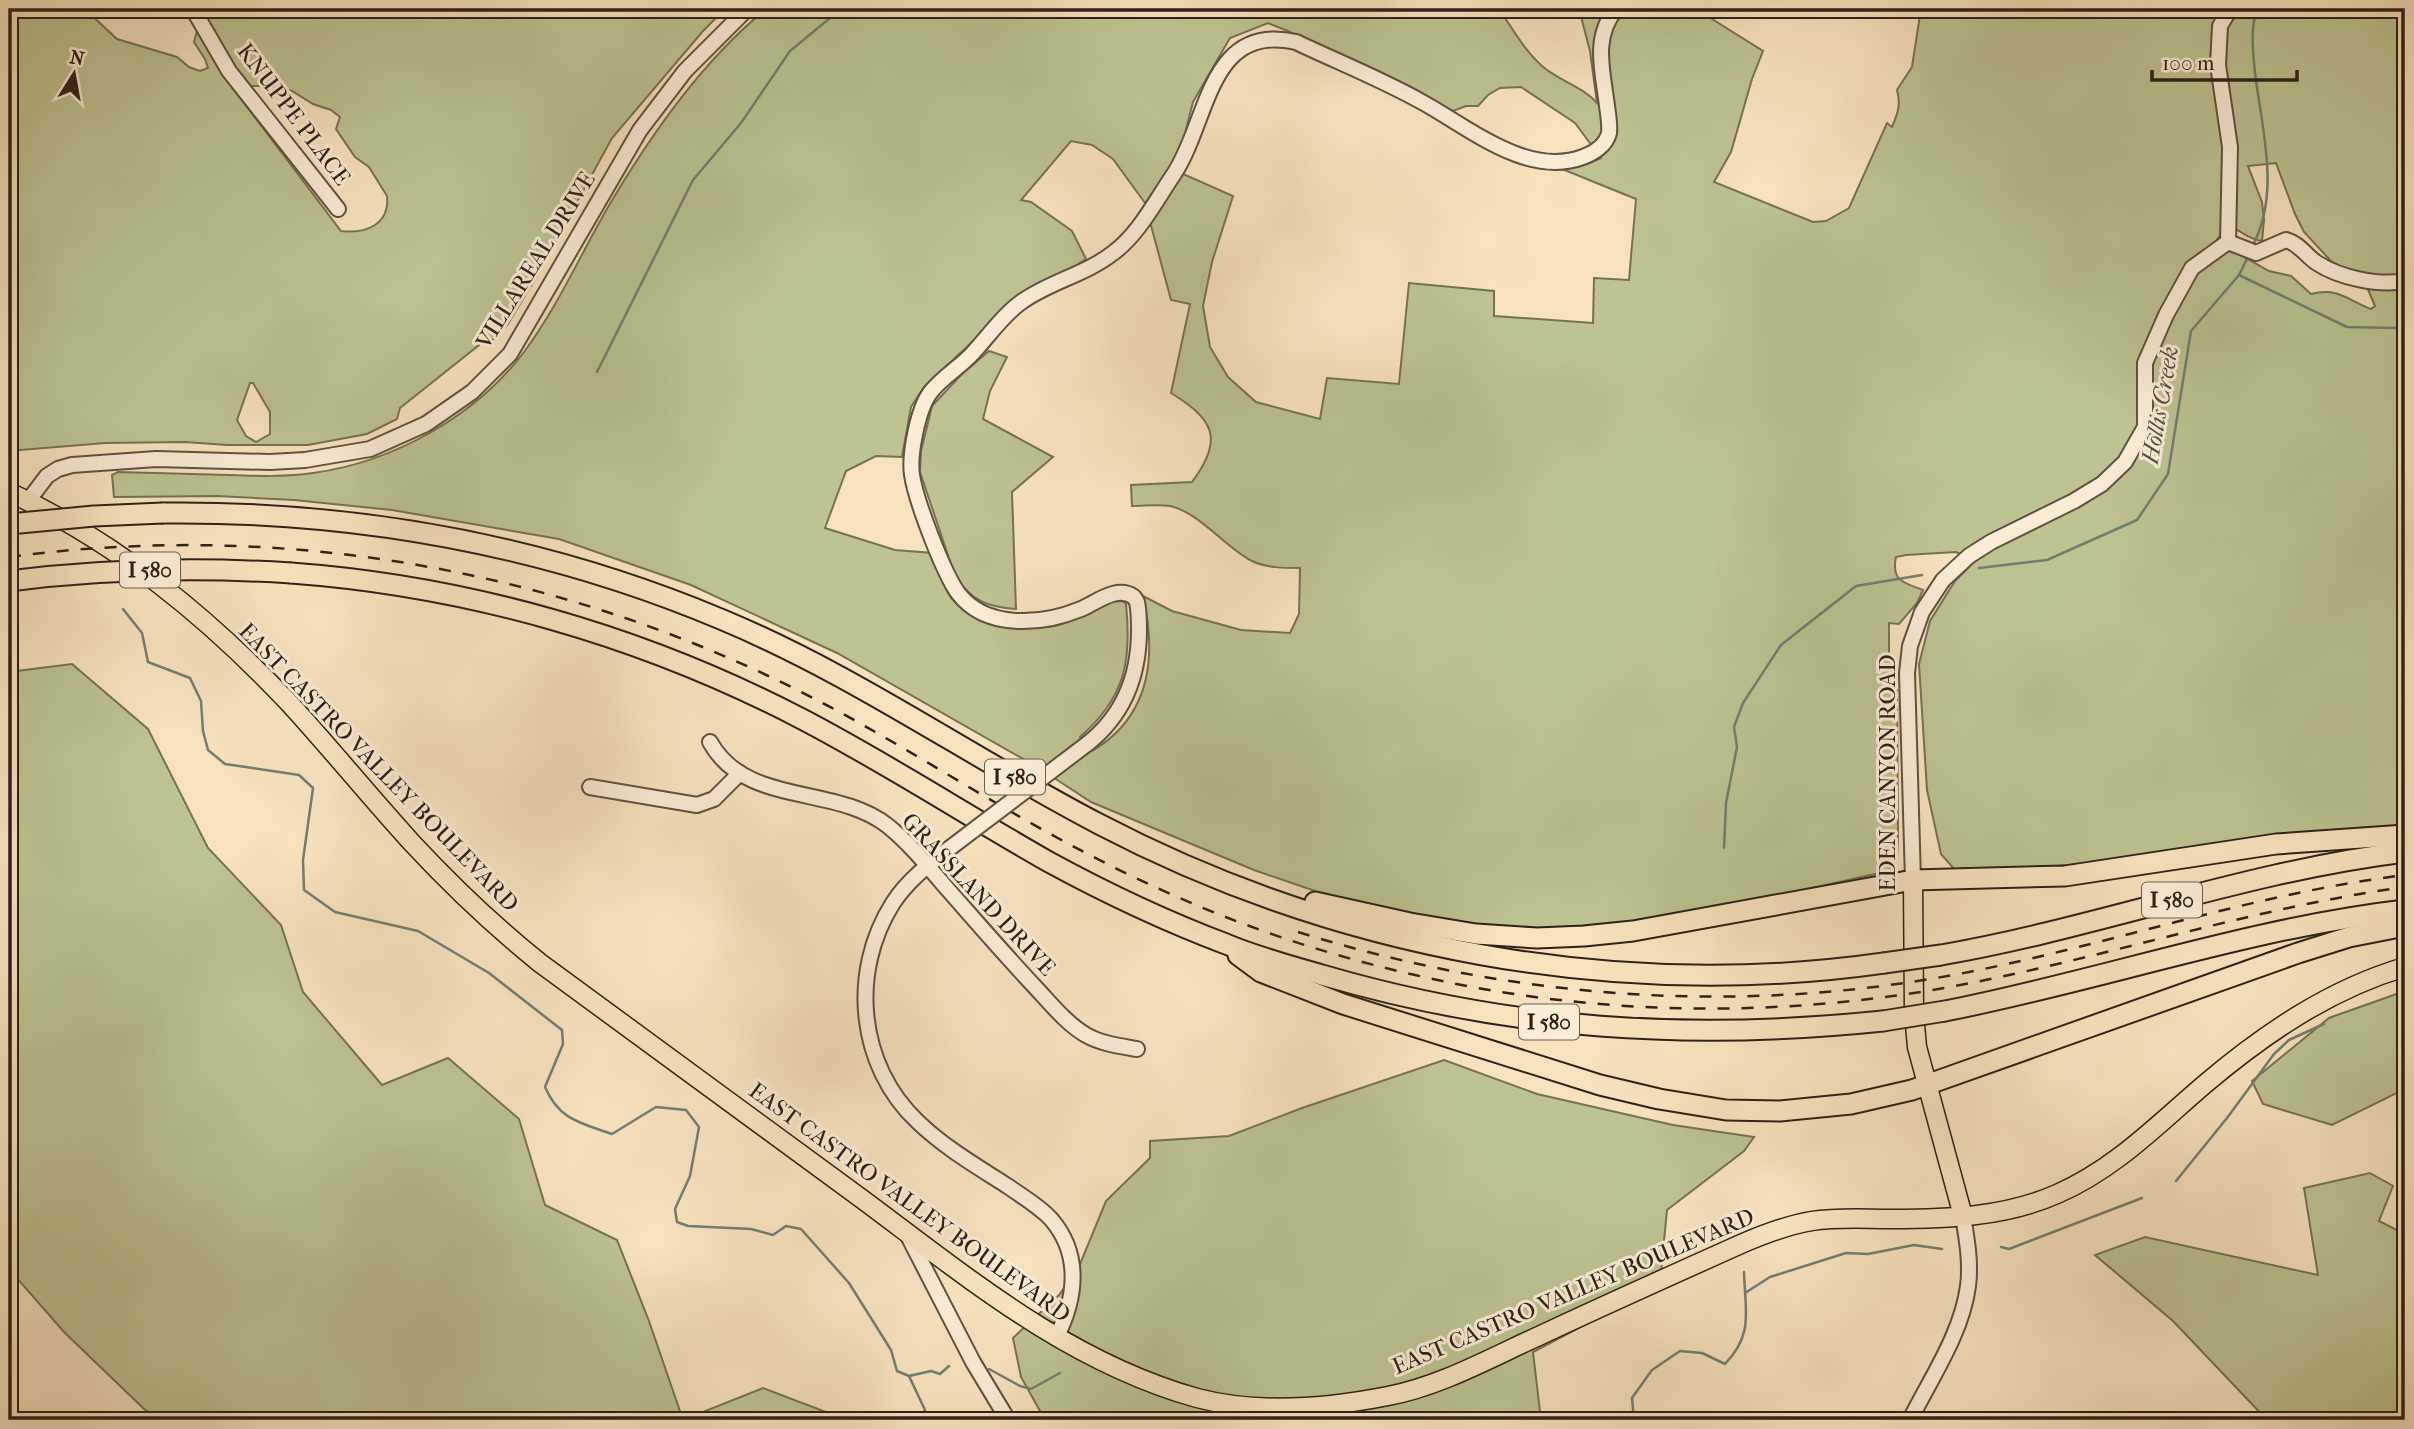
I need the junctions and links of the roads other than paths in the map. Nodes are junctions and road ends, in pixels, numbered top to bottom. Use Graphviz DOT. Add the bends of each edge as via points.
graph roads {
  1 [pos="193,9"];
  2 [pos="747,9"];
  3 [pos="1616,9"];
  4 [pos="2230,9"];
  5 [pos="338,209"];
  6 [pos="2228,242"];
  7 [pos="2405,281"];
  8 [pos="9,492"];
  9 [pos="28,502"];
  10 [pos="9,524"];
  11 [pos="9,581"];
  12 [pos="710,743"];
  13 [pos="740,773"];
  14 [pos="590,787"];
  15 [pos="2405,835"];
  16 [pos="2405,852"];
  17 [pos="927,865"];
  18 [pos="1913,880"];
  19 [pos="1226,883"];
  20 [pos="2405,910"];
  21 [pos="2405,926"];
  22 [pos="1224,944"];
  23 [pos="2405,967"];
  24 [pos="1137,1049"];
  25 [pos="1927,1086"];
  26 [pos="1963,1216"];
  27 [pos="905,1231"];
  28 [pos="1056,1338"];
  29 [pos="1008,1420"];
  30 [pos="1910,1420"];
  1 -- 5 [label="street, KNUPPE PLACE" via="229,71"];
  2 -- 9 [label="street, VILLAREAL DRIVE" via="685,71 640,130 510,354 472,392 438,416 370,449 305,460 156,459 72,466 47,476"];
  3 -- 17 [label="street, bridge" via="1604,26 1600,48 1609,133 1590,154 1558,162 1525,158 1296,42 1278,38 1246,44 1212,86 1183,159 1131,236 1092,267 1019,304 929,394 915,439 912,474 950,581 965,602 986,615 1030,621 1055,617 1124,592 1137,603 1139,646 1134,678 1111,721"];
  4 -- 6 [label="street" via="2220,26 2218,65 2230,147"];
  6 -- 7 [label="street" via="2256,253 2286,240 2325,268 2372,281"];
  6 -- 18 [label="street, EDEN CANYON ROAD" via="2192,268 2166,315 2146,363 2145,426 2125,462 2102,484 2074,501 1969,556 1942,580 1922,612 1910,646 1907,673"];
  8 -- 9 [label="main road, EAST CASTRO VALLEY BOULEVARD"];
  9 -- 27 [label="main road, EAST CASTRO VALLEY BOULEVARD" via="117,553 242,655 423,854 506,936"];
  10 -- 19 [label="highway, I 580, bridge" via="163,513 282,516 407,530 520,552 639,588 813,661 1094,822"];
  11 -- 22 [label="highway, I 580, bridge" via="155,569 291,573 386,583 483,601 576,626 749,693 816,726 1083,879"];
  12 -- 13 [label="street, GRASSLAND DRIVE" via="722,760"];
  13 -- 14 [label="street" via="714,799 697,805"];
  13 -- 17 [label="street, GRASSLAND DRIVE" via="777,789 859,808 888,827"];
  15 -- 18 [label="highway" via="2293,842 2065,876"];
  16 -- 19 [label="highway, I 580, bridge" via="2270,876 1941,955 1800,972 1715,975 1634,973 1466,952 1325,918"];
  17 -- 24 [label="street, GRASSLAND DRIVE" via="1071,1024 1102,1042"];
  17 -- 28 [label="street" via="892,904 873,943 865,989 869,1037 887,1082 916,1121 1036,1205 1063,1237 1073,1266 1073,1293"];
  18 -- 19 [label="highway" via="1633,931 1553,938 1436,928"];
  18 -- 25 [label="main road, EDEN CANYON ROAD" via="1914,1026"];
  20 -- 22 [label="highway, I 580, bridge" via="2275,932 1945,1012 1812,1028 1718,1031 1549,1022 1476,1011 1401,996"];
  21 -- 25 [label="highway" via="2298,953"];
  22 -- 25 [label="highway" via="1261,972 1343,1004 1659,1100 1726,1110 1789,1110 1851,1104"];
  23 -- 26 [label="main road, EAST CASTRO VALLEY BOULEVARD" via="2356,986 2279,1027 2095,1175 2036,1202"];
  25 -- 26 [label="main road, EDEN CANYON ROAD"];
  26 -- 28 [label="main road, EAST CASTRO VALLEY BOULEVARD" via="1834,1219 1781,1228 1412,1390 1318,1407 1248,1406 1199,1398 1123,1373"];
  26 -- 30 [label="street" via="1969,1261 1965,1303"];
  27 -- 28 [label="main road, EAST CASTRO VALLEY BOULEVARD"];
  27 -- 29 [label="street"];
}
